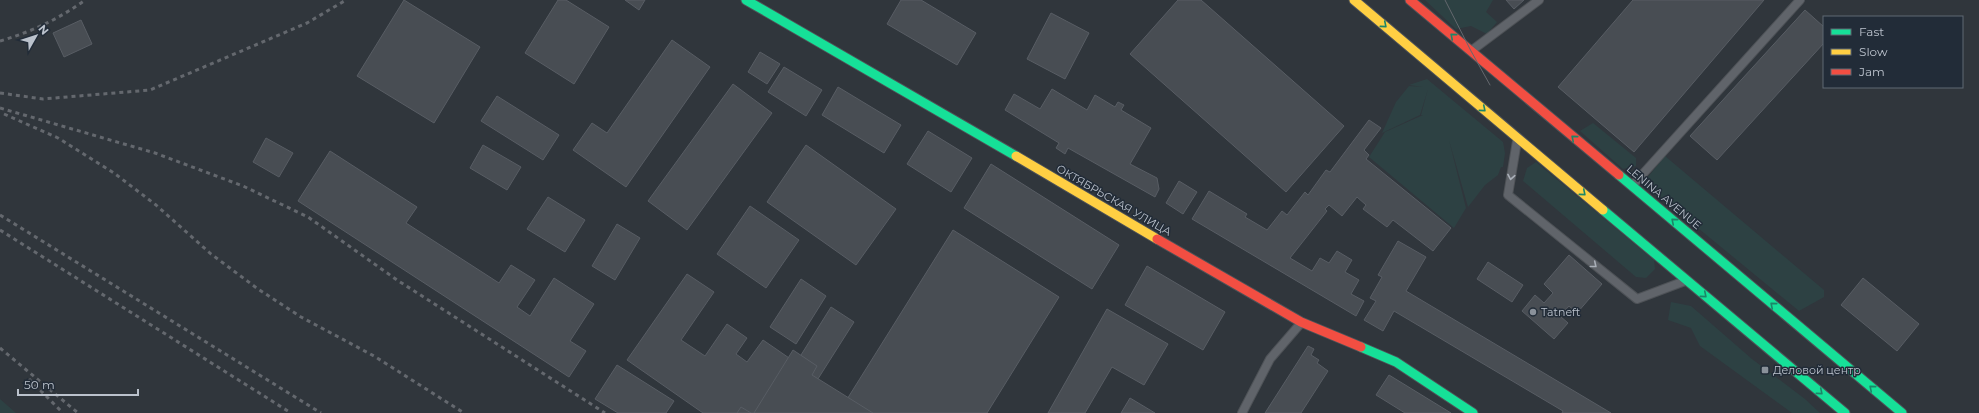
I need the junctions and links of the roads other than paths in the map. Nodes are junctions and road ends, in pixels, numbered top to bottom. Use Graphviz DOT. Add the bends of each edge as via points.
graph roads {
  1 [pos="746,0"];
  2 [pos="1354,0"];
  3 [pos="1410,0"];
  4 [pos="1539,0"];
  5 [pos="1800,0"];
  6 [pos="1471,51"];
  7 [pos="1518,138"];
  8 [pos="1632,186"];
  9 [pos="1686,280"];
  10 [pos="1301,322"];
  11 [pos="1242,413"];
  12 [pos="1473,413"];
  13 [pos="1845,413"];
  14 [pos="1902,413"];
  1 -- 10 [label="main road, ОКТЯБРЬСКАЯ УЛИЦА"];
  2 -- 7 [label="main road, one-way"];
  6 -- 3 [label="main road, LENINA AVENUE, one-way"];
  4 -- 6 [label="lane"];
  5 -- 8 [label="lane"];
  8 -- 6 [label="main road, LENINA AVENUE, one-way"];
  7 -- 9 [label="main road, one-way"];
  7 -- 9 [label="lane, one-way" via="1508,195 1637,299"];
  14 -- 8 [label="main road, LENINA AVENUE, one-way"];
  9 -- 13 [label="main road, one-way"];
  10 -- 11 [label="lane" via="1270,359"];
  10 -- 12 [label="main road, ОКТЯБРЬСКАЯ УЛИЦА" via="1396,362"];
}
